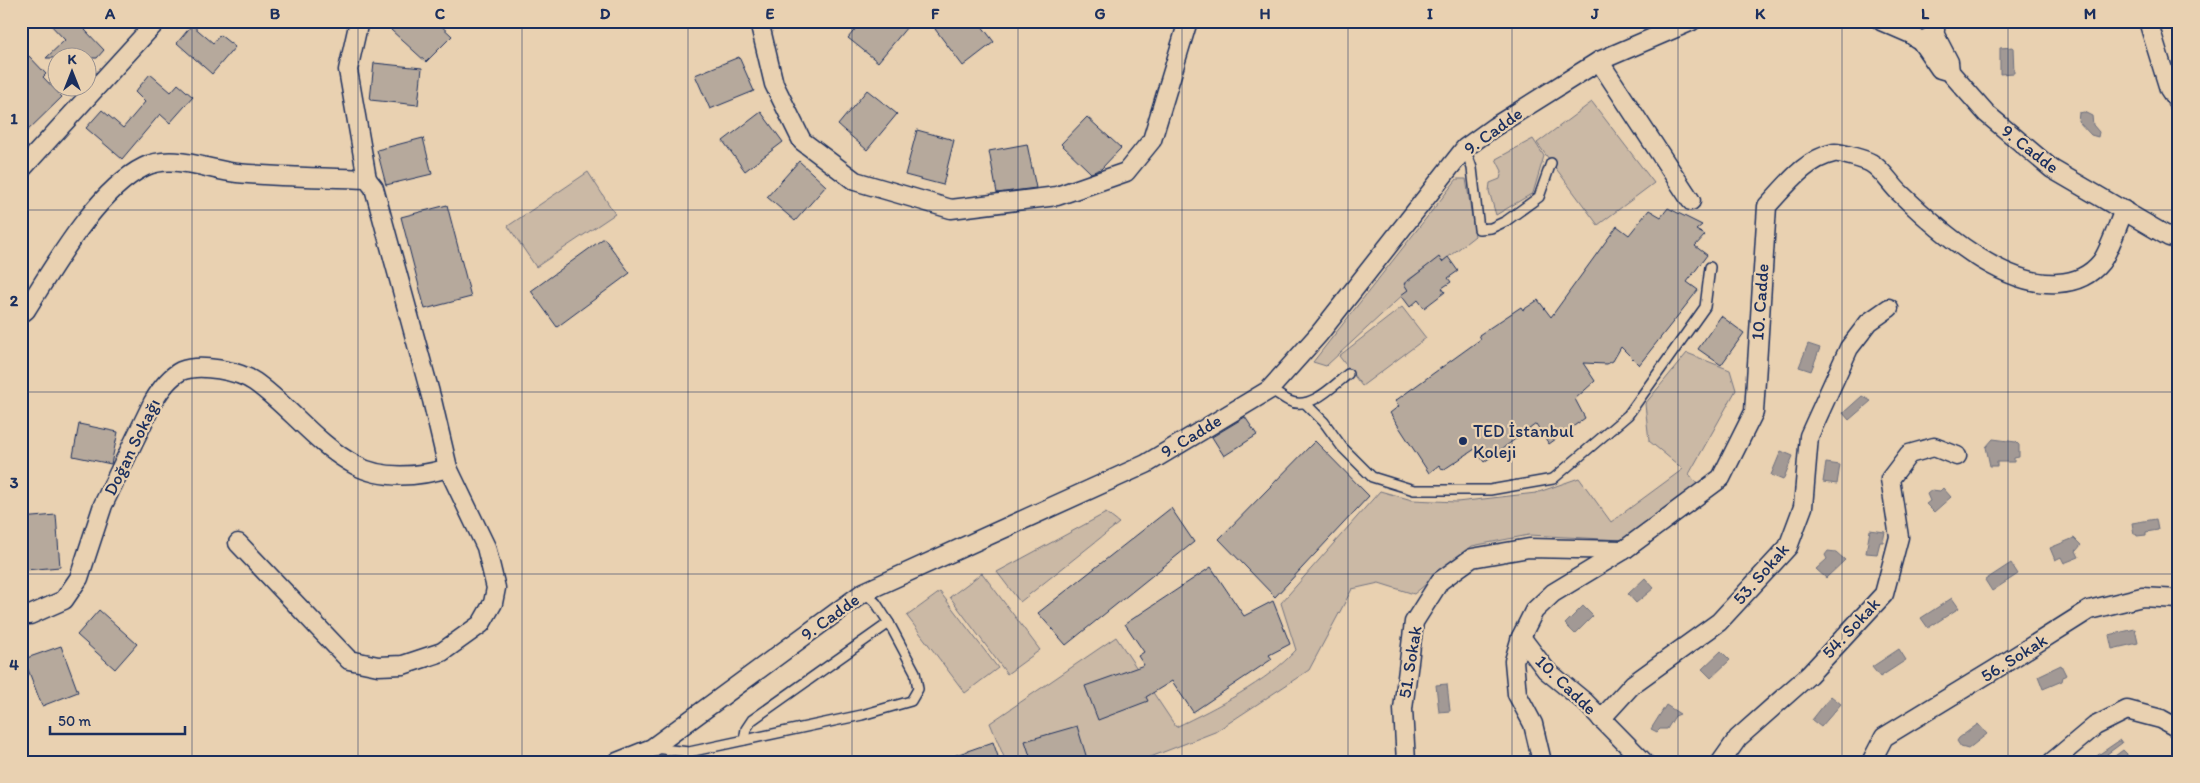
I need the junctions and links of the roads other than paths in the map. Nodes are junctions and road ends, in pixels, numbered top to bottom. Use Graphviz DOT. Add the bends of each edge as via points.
graph roads {
  1 [pos="157,21"];
  2 [pos="359,21"];
  3 [pos="759,21"];
  4 [pos="1188,21"];
  5 [pos="1692,21"];
  6 [pos="1881,21"];
  7 [pos="2148,21"];
  8 [pos="1926,28"];
  9 [pos="1599,61"];
  10 [pos="2179,104"];
  11 [pos="1465,148"];
  12 [pos="1551,163"];
  13 [pos="21,170"];
  14 [pos="367,179"];
  15 [pos="1691,201"];
  16 [pos="2124,210"];
  17 [pos="2179,240"];
  18 [pos="1710,267"];
  19 [pos="1890,308"];
  20 [pos="21,314"];
  21 [pos="1348,374"];
  22 [pos="1269,390"];
  23 [pos="1306,404"];
  24 [pos="1957,456"];
  25 [pos="448,468"];
  26 [pos="238,543"];
  27 [pos="1624,550"];
  28 [pos="864,592"];
  29 [pos="2179,599"];
  30 [pos="21,614"];
  31 [pos="889,623"];
  32 [pos="1521,637"];
  33 [pos="1601,719"];
  34 [pos="2179,729"];
  35 [pos="744,740"];
  36 [pos="652,748"];
  37 [pos="617,762"];
  38 [pos="1406,762"];
  39 [pos="1542,762"];
  40 [pos="1644,762"];
  41 [pos="1721,762"];
  42 [pos="1871,762"];
  43 [pos="2052,762"];
  1 -- 13 [label="street"];
  2 -- 14 [label="street" via="348,70"];
  3 -- 4 [label="street" via="774,84 802,141 855,181 950,209 1057,196 1126,172 1152,140"];
  5 -- 9 [label="street, 9. Cadde"];
  6 -- 8 [label="street"];
  7 -- 10 [label="street" via="2169,89"];
  8 -- 16 [label="street, 9. Cadde" via="1940,69 1950,72 1987,114 2052,169"];
  9 -- 11 [label="street, 9. Cadde" via="1494,126"];
  9 -- 15 [label="street"];
  11 -- 12 [label="lane" via="1472,168 1480,229 1506,221 1540,197"];
  11 -- 22 [label="street, 9. Cadde" via="1319,334"];
  14 -- 20 [label="street" via="235,173 190,163 145,166 98,205"];
  14 -- 25 [label="street" via="374,188"];
  16 -- 17 [label="street"];
  16 -- 27 [label="street, 10. Cadde" via="2102,262 2071,282 2047,284 1998,269 1971,253 1900,193 1872,163 1836,152 1808,164 1767,206 1754,412 1721,478"];
  18 -- 23 [label="lane" via="1705,307 1628,415 1553,479 1490,490 1414,490 1372,477"];
  19 -- 33 [label="street, 53. Sokak" via="1869,322 1849,348 1809,436 1803,507 1788,547 1718,622 1633,684"];
  21 -- 23 [label="lane"];
  22 -- 23 [label="lane" via="1291,402"];
  22 -- 28 [label="street, 9. Cadde" via="1146,464"];
  24 -- 41 [label="street, 54. Sokak" via="1934,447 1909,454 1890,479 1898,537 1884,594 1809,675 1738,738"];
  25 -- 26 [label="street" via="486,547 496,588 493,602 481,624 442,652 403,665 378,666 349,660"];
  25 -- 30 [label="street, Doğan Sokağı" via="430,474 378,474 355,465 328,446 254,381 232,371 200,368 182,371 163,386 153,402 104,505 79,578 64,600 30,615"];
  27 -- 32 [label="street, 10. Cadde" via="1553,593 1534,611"];
  27 -- 38 [label="street, 51. Sokak" via="1529,548 1472,558 1440,581 1414,622 1403,709"];
  28 -- 31 [label="lane"];
  28 -- 36 [label="street, 9. Cadde"];
  29 -- 42 [label="street, 56. Sokak" via="2142,597 2088,610 1884,737"];
  31 -- 35 [label="lane" via="752,720"];
  31 -- 35 [label="lane" via="918,680 918,689 911,701"];
  32 -- 33 [label="street, 10. Cadde" via="1546,670"];
  32 -- 39 [label="street" via="1514,661 1517,694 1533,724"];
  33 -- 40 [label="street, 10. Cadde"];
  34 -- 43 [label="street" via="2161,719 2128,710 2095,726"];
  35 -- 36 [label="lane" via="689,752"];
  36 -- 37 [label="street, 9. Cadde"];
}
